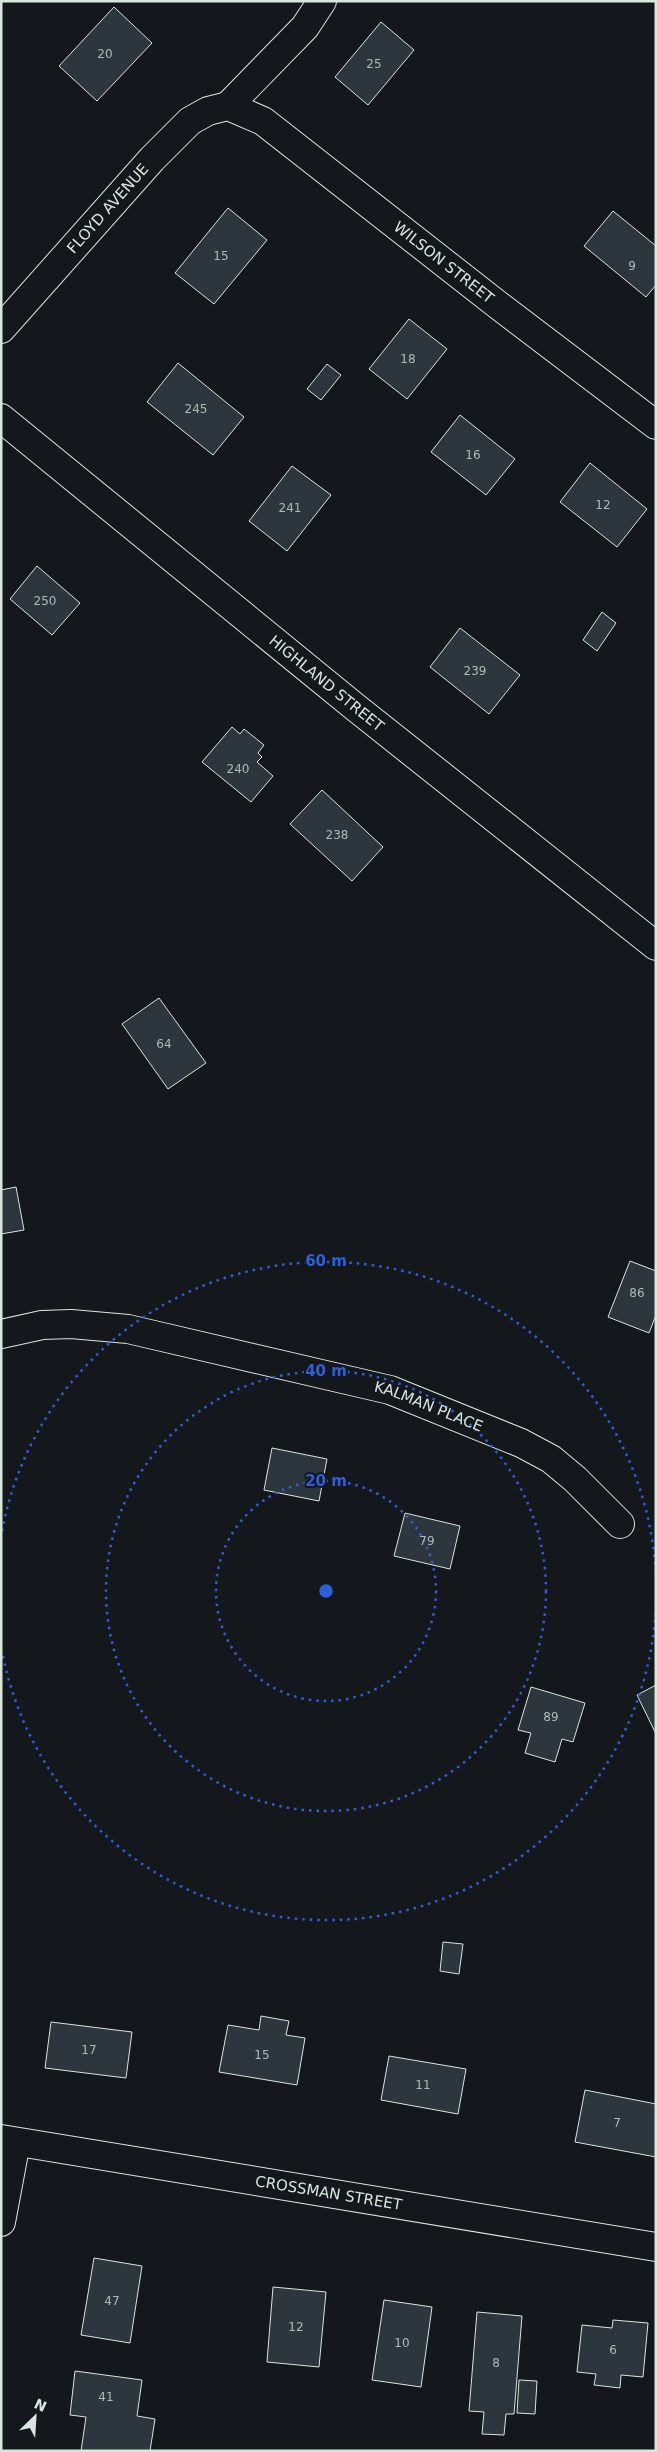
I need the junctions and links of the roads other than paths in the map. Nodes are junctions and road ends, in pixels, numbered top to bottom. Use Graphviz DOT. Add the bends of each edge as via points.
graph roads {
  1 [pos="322,1"];
  2 [pos="228,106"];
  3 [pos="1,329"];
  4 [pos="1,418"];
  5 [pos="656,425"];
  6 [pos="656,946"];
  7 [pos="1,1334"];
  8 [pos="620,1524"];
  9 [pos="8,2140"];
  10 [pos="1,2222"];
  11 [pos="656,2247"];
  1 -- 2 [label="street" via="305,27"];
  2 -- 3 [label="street, FLOYD AVENUE" via="208,111 190,121 152,159"];
  2 -- 5 [label="street, WILSON STREET" via="263,121"];
  4 -- 6 [label="street, HIGHLAND STREET" via="354,707"];
  7 -- 8 [label="street, KALMAN PLACE" via="42,1325 128,1329 390,1390 521,1443 551,1459"];
  9 -- 10 [label="street"];
  9 -- 11 [label="street, CROSSMAN STREET"];
}
